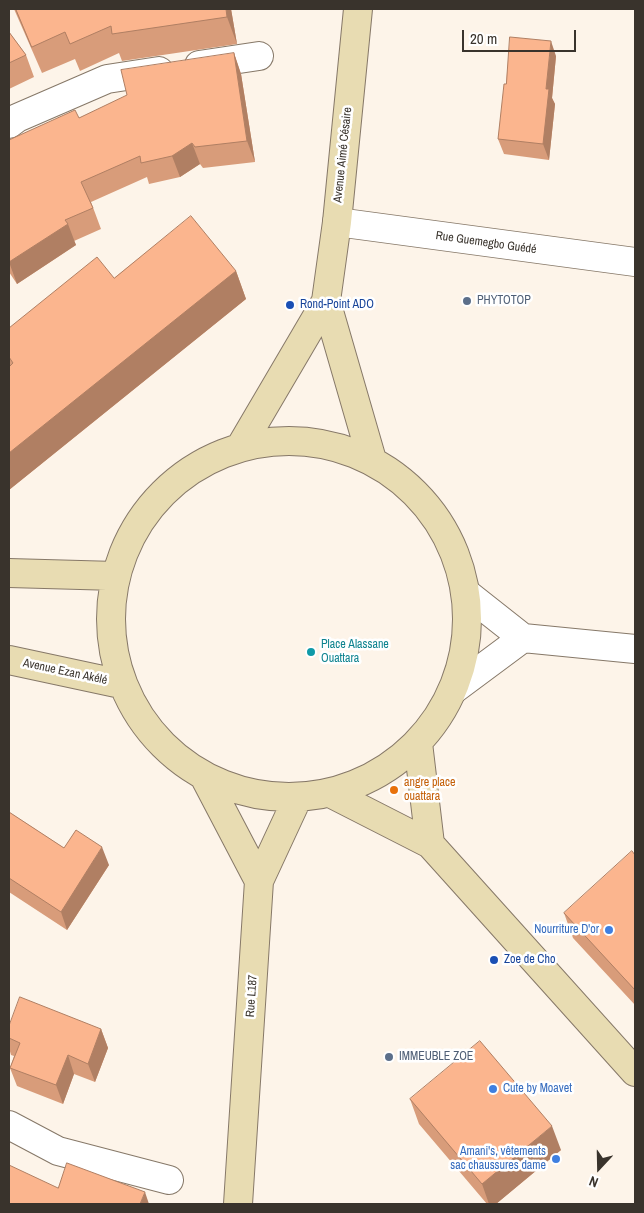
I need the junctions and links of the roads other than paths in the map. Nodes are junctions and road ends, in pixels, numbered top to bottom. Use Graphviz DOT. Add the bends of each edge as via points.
graph roads {
  1 [pos="358,9"];
  2 [pos="259,56"];
  3 [pos="9,124"];
  4 [pos="337,222"];
  5 [pos="635,262"];
  6 [pos="326,301"];
  7 [pos="242,444"];
  8 [pos="372,460"];
  9 [pos="9,573"];
  10 [pos="116,576"];
  11 [pos="466,593"];
  12 [pos="523,638"];
  13 [pos="635,648"];
  14 [pos="9,660"];
  15 [pos="121,684"];
  16 [pos="453,690"];
  17 [pos="418,743"];
  18 [pos="204,776"];
  19 [pos="330,792"];
  20 [pos="298,797"];
  21 [pos="430,844"];
  22 [pos="259,881"];
  23 [pos="635,1072"];
  24 [pos="9,1125"];
  25 [pos="169,1180"];
  26 [pos="238,1204"];
  1 -- 4 [label="street, Avenue Aimé Césaire"];
  2 -- 3 [label="street" via="107,79"];
  4 -- 5 [label="street, Rue Guemegbo Guédé"];
  4 -- 6 [label="street, Avenue Aimé Césaire"];
  6 -- 7 [label="street, Avenue Aimé Césaire"];
  6 -- 8 [label="street, Avenue Aimé Césaire"];
  7 -- 8 [label="street" via="308,440"];
  7 -- 10 [label="street" via="177,476 135,528"];
  8 -- 11 [label="street" via="406,483 435,515 455,552"];
  9 -- 10 [label="street"];
  10 -- 15 [label="street" via="110,603 109,633"];
  11 -- 12 [label="street"];
  11 -- 16 [label="street" via="467,642"];
  12 -- 13 [label="street"];
  12 -- 16 [label="street"];
  14 -- 15 [label="street, Avenue Ezan Akélé"];
  15 -- 18 [label="street" via="154,738"];
  16 -- 17 [label="street"];
  17 -- 19 [label="street" via="378,774"];
  17 -- 21 [label="street"];
  18 -- 20 [label="street" via="250,793"];
  18 -- 22 [label="street"];
  19 -- 20 [label="street"];
  19 -- 21 [label="street"];
  20 -- 22 [label="street, Rue L187"];
  21 -- 23 [label="street"];
  22 -- 26 [label="street, Rue L187"];
  24 -- 25 [label="street" via="58,1151"];
}
